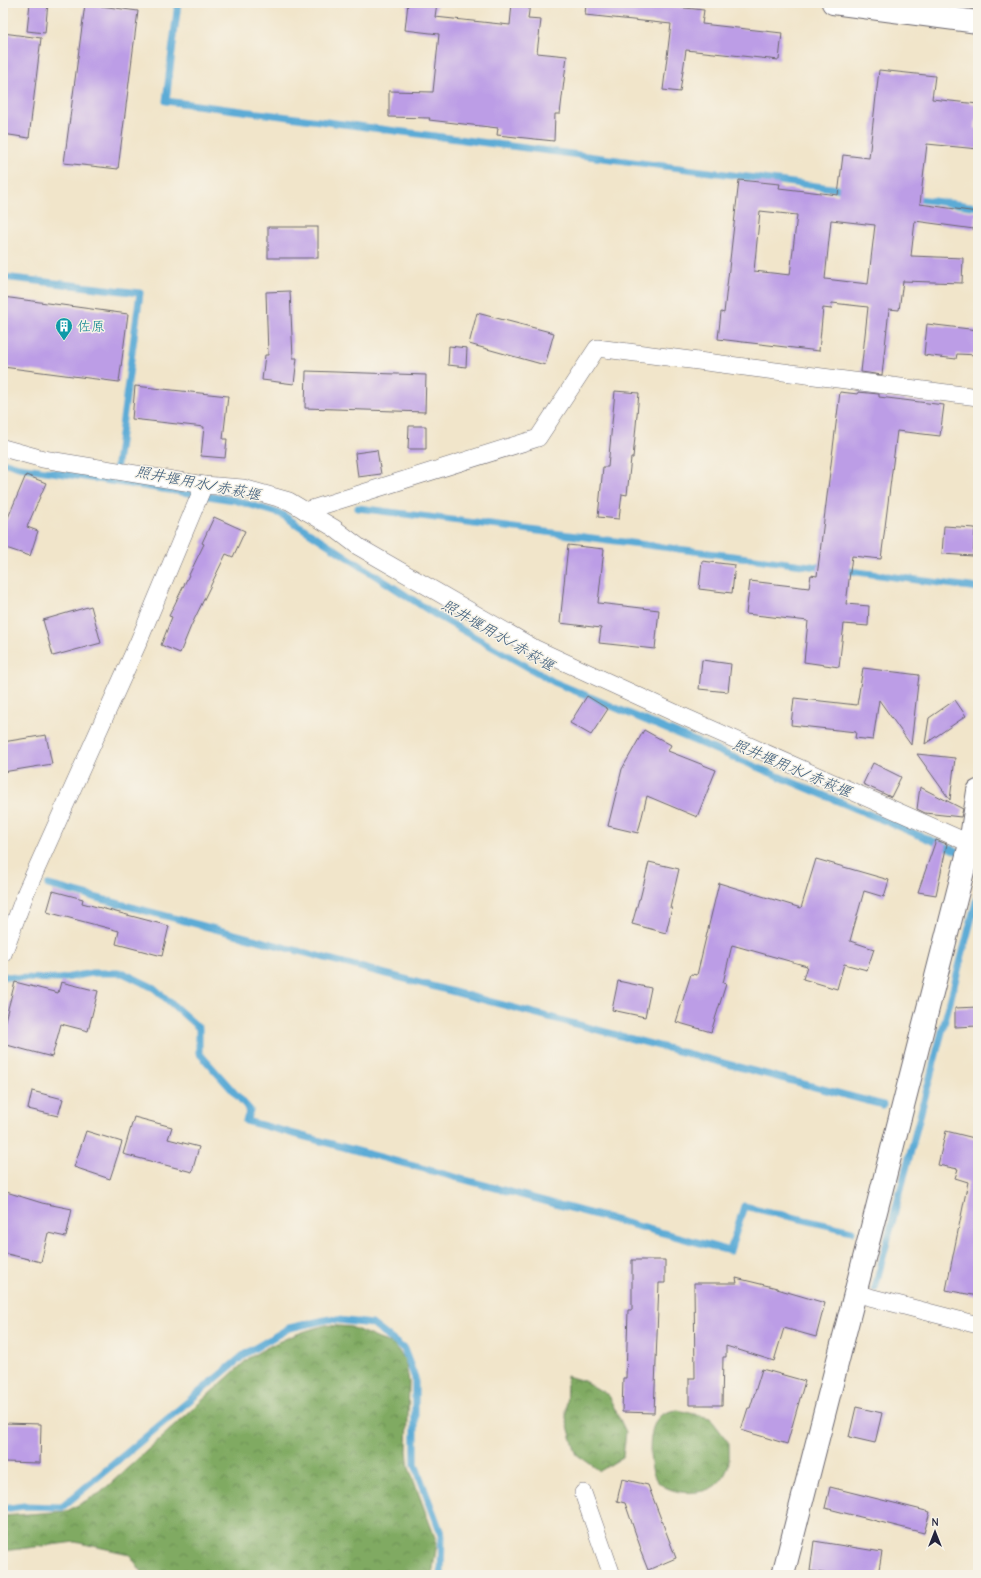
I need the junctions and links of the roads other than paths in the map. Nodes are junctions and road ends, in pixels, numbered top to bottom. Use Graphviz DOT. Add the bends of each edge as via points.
graph roads {
  1 [pos="834,3"];
  2 [pos="978,22"];
  3 [pos="978,397"];
  4 [pos="3,448"];
  5 [pos="204,485"];
  6 [pos="305,511"];
  7 [pos="978,791"];
  8 [pos="974,845"];
  9 [pos="3,954"];
  10 [pos="854,1293"];
  11 [pos="978,1326"];
  12 [pos="583,1493"];
  13 [pos="612,1575"];
  14 [pos="783,1575"];
  1 -- 2 [label="main road"];
  3 -- 6 [label="street" via="597,348 538,438"];
  4 -- 5 [label="street" via="43,459"];
  5 -- 6 [label="street" via="243,488 289,501"];
  5 -- 9 [label="street" via="138,643 26,892"];
  6 -- 8 [label="street" via="334,528 358,547 536,649"];
  7 -- 8 [label="main road"];
  8 -- 10 [label="main road"];
  10 -- 11 [label="street"];
  10 -- 14 [label="main road"];
  12 -- 13 [label="street"];
}
